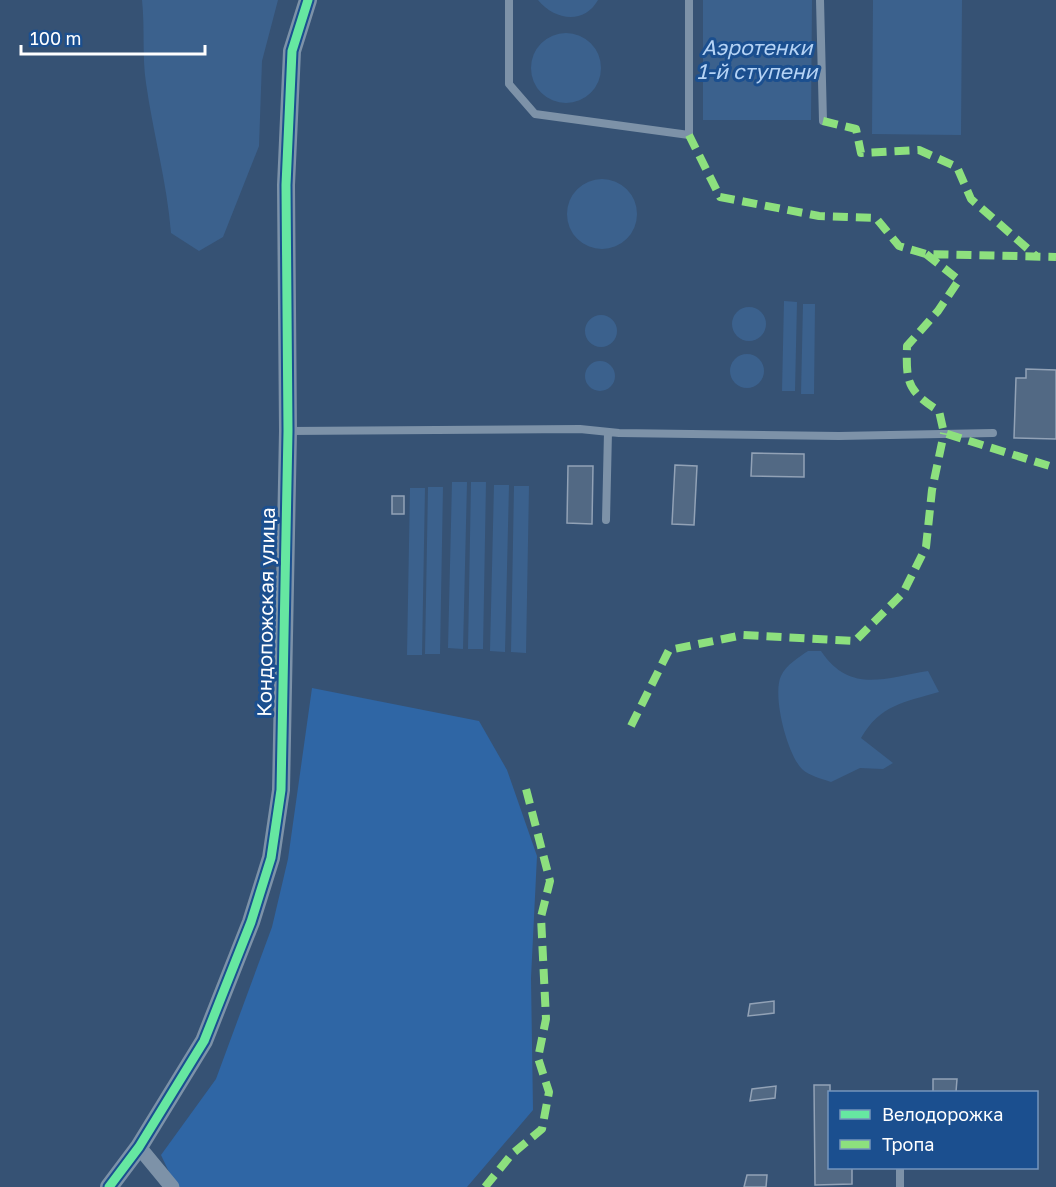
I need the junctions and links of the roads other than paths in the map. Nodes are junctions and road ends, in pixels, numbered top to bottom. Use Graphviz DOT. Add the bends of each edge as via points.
graph roads {
  1 [pos="308,0"];
  2 [pos="509,0"];
  3 [pos="689,0"];
  4 [pos="820,0"];
  5 [pos="823,121"];
  6 [pos="288,431"];
  7 [pos="608,432"];
  8 [pos="993,433"];
  9 [pos="606,520"];
  10 [pos="139,1147"];
  11 [pos="900,1169"];
  12 [pos="109,1187"];
  13 [pos="172,1187"];
  14 [pos="900,1187"];
  1 -- 6 [label="street, Кондопожская улица" via="292,51 286,185"];
  2 -- 3 [label="lane" via="509,84 535,114 689,135"];
  4 -- 5 [label="lane"];
  6 -- 7 [label="lane"];
  6 -- 10 [label="street, Кондопожская улица" via="281,790 271,858 251,922 204,1041"];
  7 -- 8 [label="lane" via="839,436"];
  7 -- 9 [label="lane"];
  10 -- 12 [label="street, Кондопожская улица"];
  10 -- 13 [label="street"];
  11 -- 14 [label="lane"];
}
